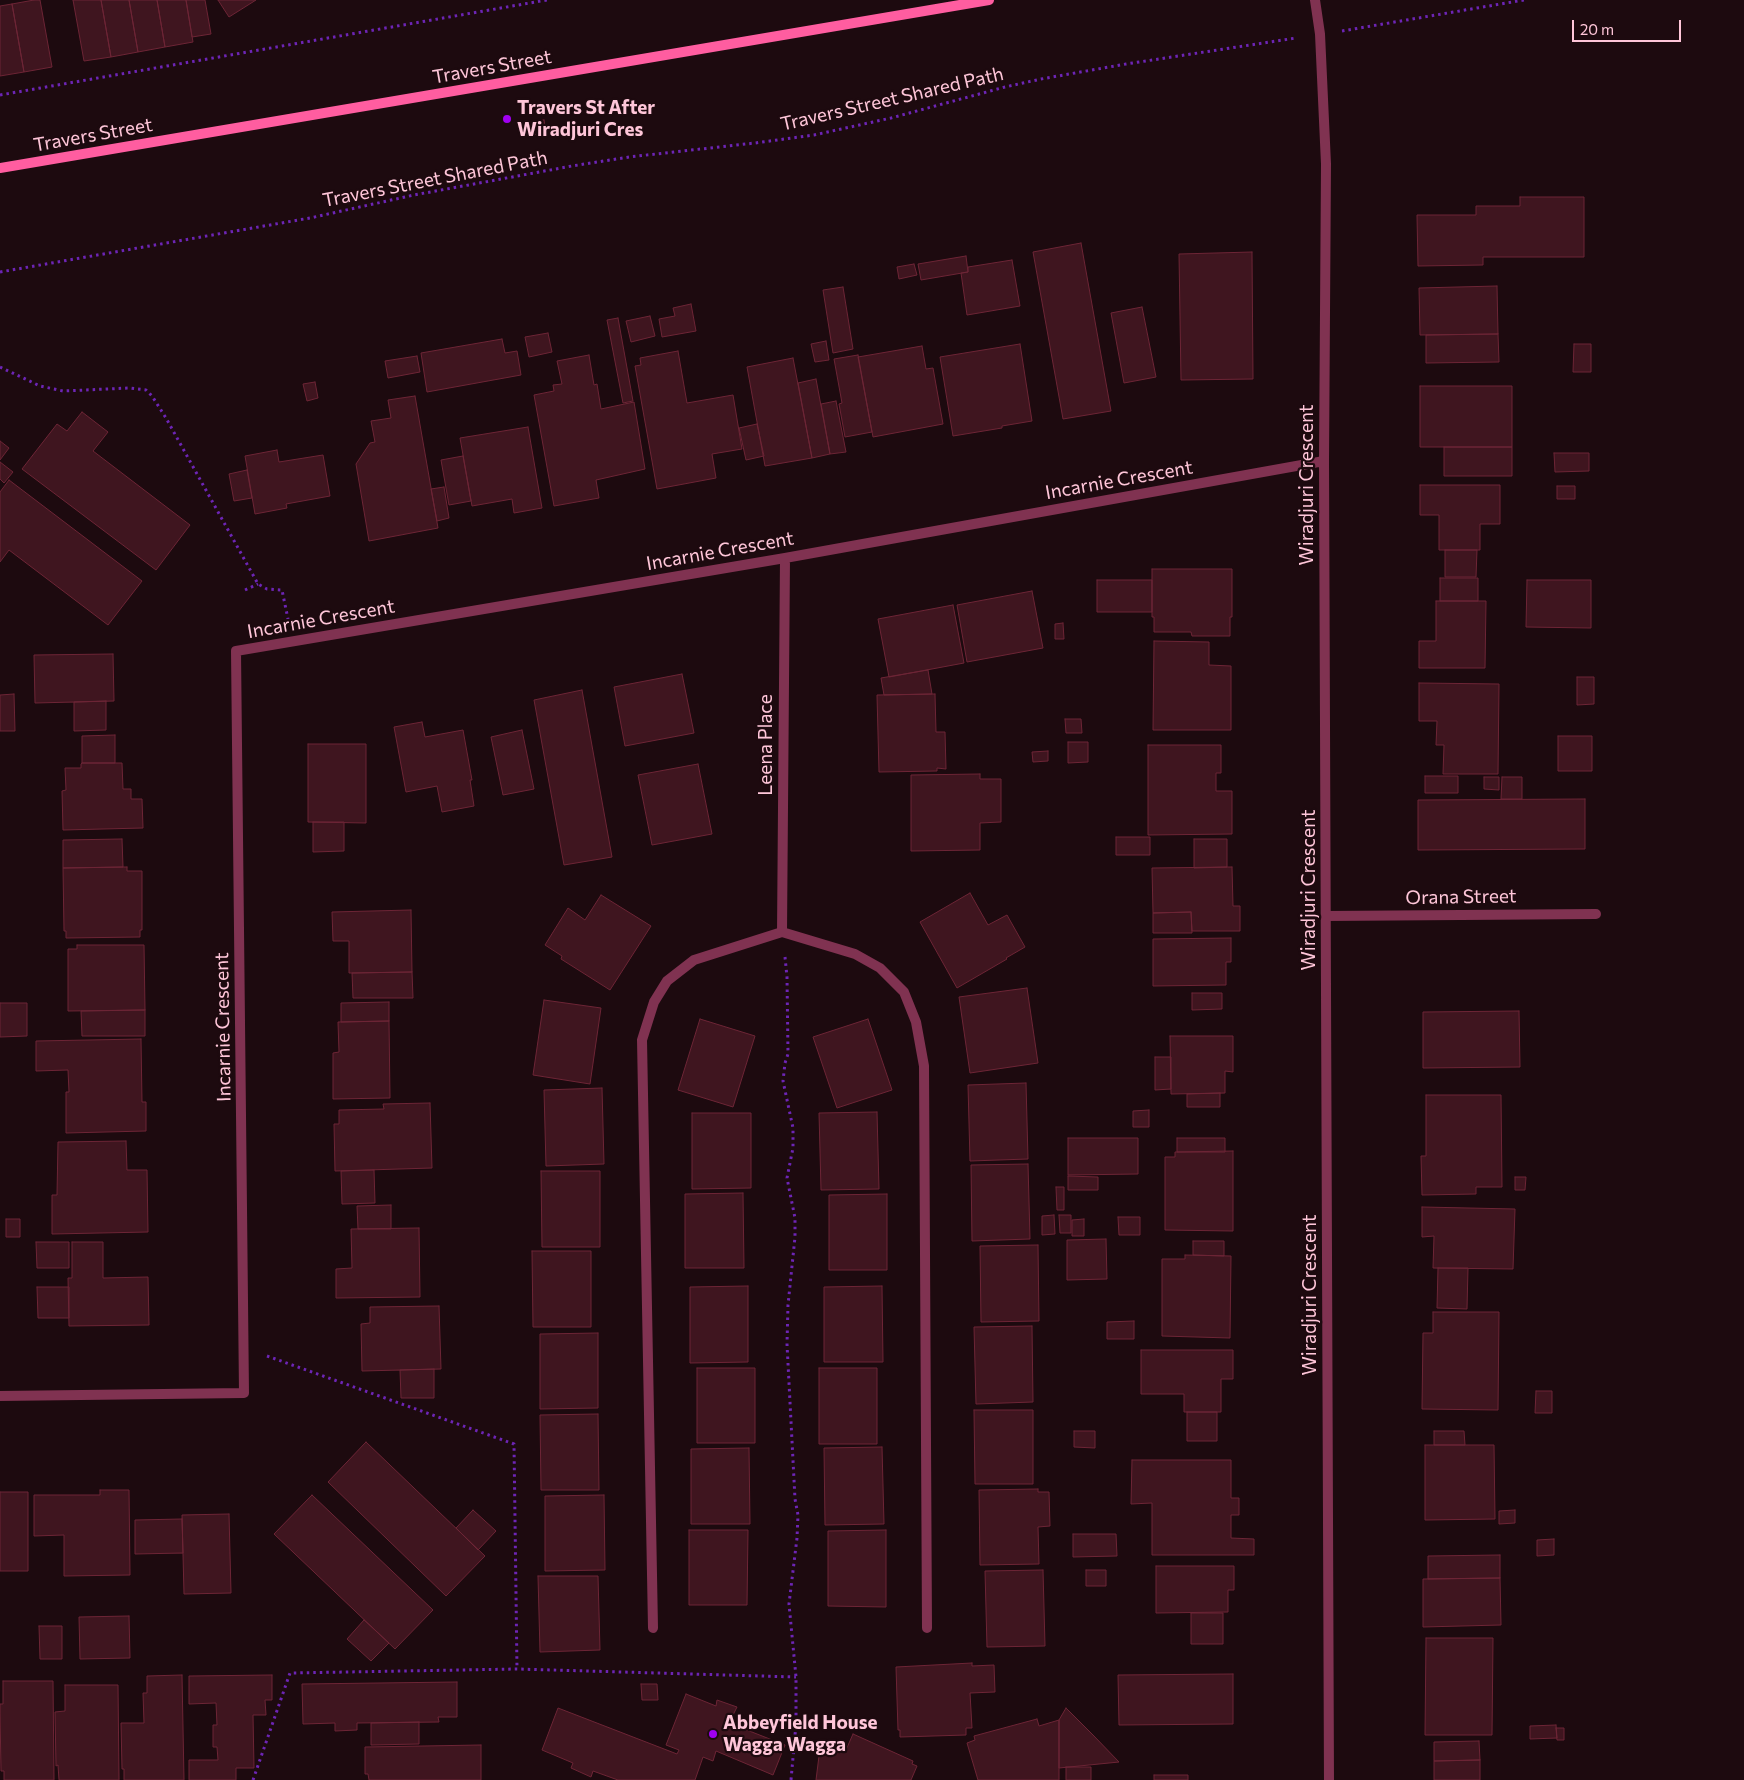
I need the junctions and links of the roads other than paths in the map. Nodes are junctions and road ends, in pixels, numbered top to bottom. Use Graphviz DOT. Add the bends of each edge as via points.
graph roads {
  1 [pos="989,0"];
  2 [pos="1316,0"];
  3 [pos="0,168"];
  4 [pos="1324,461"];
  5 [pos="784,558"];
  6 [pos="1596,914"];
  7 [pos="1326,916"];
  8 [pos="782,932"];
  9 [pos="0,1396"];
  10 [pos="653,1628"];
  11 [pos="927,1628"];
  12 [pos="1329,1780"];
  1 -- 3 [label="main road, Travers Street"];
  2 -- 4 [label="street, Wiradjuri Crescent" via="1326,164"];
  4 -- 5 [label="street, Incarnie Crescent"];
  4 -- 7 [label="street, Wiradjuri Crescent"];
  5 -- 8 [label="street, Leena Place"];
  5 -- 9 [label="street, Incarnie Crescent" via="236,651 244,1393"];
  6 -- 7 [label="street, Orana Street"];
  7 -- 12 [label="street, Wiradjuri Crescent"];
  8 -- 10 [label="street" via="694,960 667,981 654,1002 642,1040"];
  8 -- 11 [label="street" via="855,954 880,968 904,992 916,1022 924,1066"];
}
